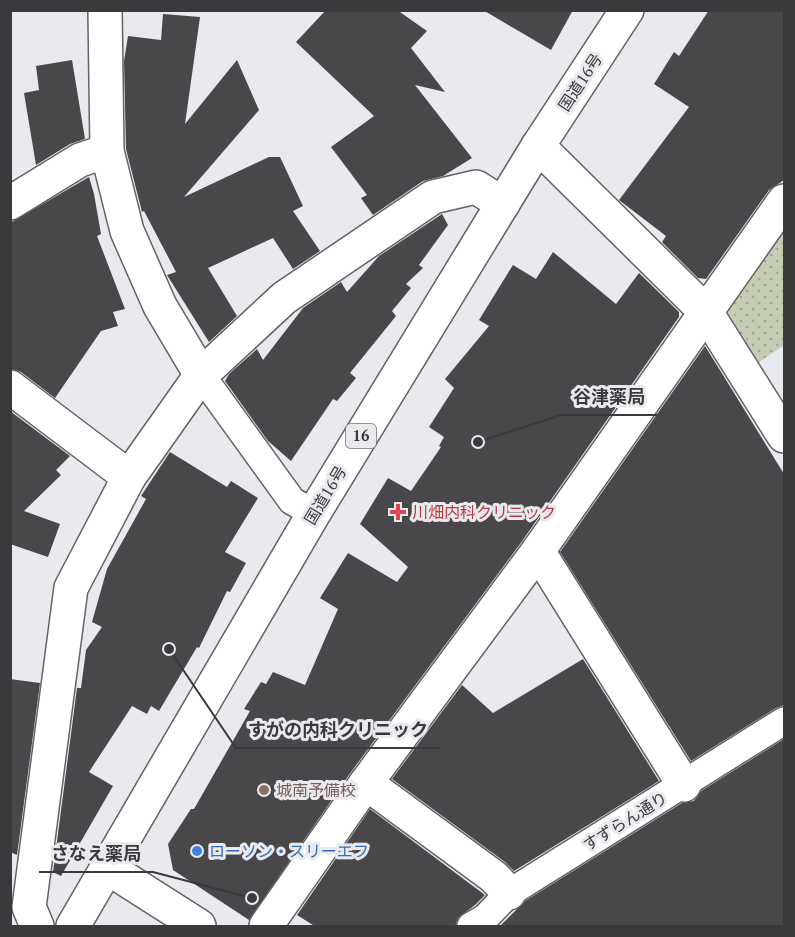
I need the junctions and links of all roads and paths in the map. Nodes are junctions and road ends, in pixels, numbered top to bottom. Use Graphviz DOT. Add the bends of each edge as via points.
graph roads {
  1 [pos="105,10"];
  2 [pos="627,10"];
  3 [pos="538,146"];
  4 [pos="107,151"];
  5 [pos="784,201"];
  6 [pos="10,202"];
  7 [pos="503,204"];
  8 [pos="706,312"];
  9 [pos="201,375"];
  10 [pos="10,387"];
  11 [pos="784,436"];
  12 [pos="129,477"];
  13 [pos="314,513"];
  14 [pos="538,551"];
  15 [pos="784,721"];
  16 [pos="366,783"];
  17 [pos="684,785"];
  18 [pos="108,868"];
  19 [pos="509,893"];
  20 [pos="37,927"];
  21 [pos="73,927"];
  22 [pos="200,927"];
  23 [pos="266,927"];
  24 [pos="471,927"];
  1 -- 4 [label="main road"];
  2 -- 3 [label="main road, 国道16号 / 16"];
  3 -- 7 [label="main road, 国道16号 / 16"];
  3 -- 8 [label="main road"];
  4 -- 6 [label="main road" via="80,160"];
  4 -- 9 [label="main road" via="127,231 160,306"];
  5 -- 8 [label="main road"];
  7 -- 9 [label="main road" via="476,187 433,197 284,298"];
  7 -- 13 [label="main road, 国道16号 / 16"];
  8 -- 11 [label="main road"];
  8 -- 14 [label="main road"];
  9 -- 12 [label="main road"];
  9 -- 13 [label="street" via="292,501"];
  10 -- 12 [label="main road"];
  12 -- 20 [label="main road" via="70,588 29,907"];
  13 -- 18 [label="main road, 国道16号 / 16"];
  14 -- 16 [label="main road"];
  14 -- 17 [label="main road"];
  15 -- 17 [label="street, すずらん通り"];
  16 -- 19 [label="main road" via="494,876"];
  16 -- 23 [label="main road"];
  17 -- 19 [label="street, すずらん通り"];
  18 -- 21 [label="main road, 国道16号 / 16"];
  18 -- 22 [label="main road"];
  19 -- 24 [label="street, すずらん通り"];
}
